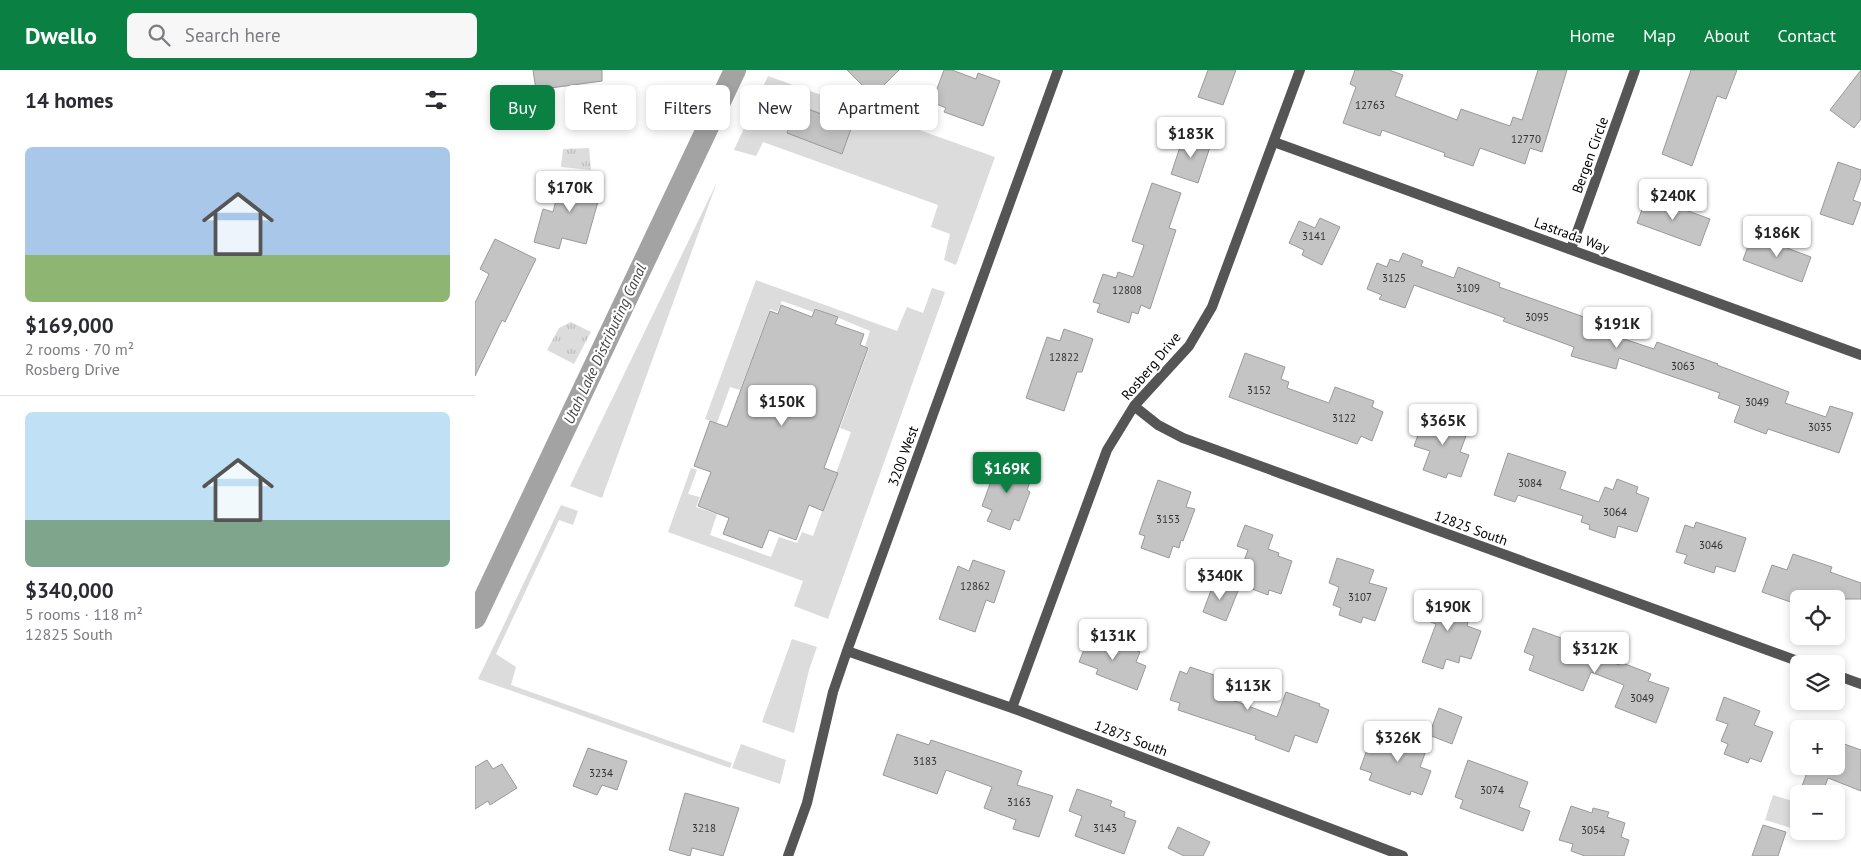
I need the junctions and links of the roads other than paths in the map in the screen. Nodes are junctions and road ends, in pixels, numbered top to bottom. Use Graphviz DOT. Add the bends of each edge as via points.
graph roads {
  1 [pos="1058,70"];
  2 [pos="1300,70"];
  3 [pos="1635,70"];
  4 [pos="1274,142"];
  5 [pos="1571,249"];
  6 [pos="1861,355"];
  7 [pos="1134,406"];
  8 [pos="847,651"];
  9 [pos="1790,658"];
  10 [pos="1845,678"];
  11 [pos="1861,684"];
  12 [pos="1012,708"];
  13 [pos="788,856"];
  14 [pos="1403,856"];
  1 -- 8 [label="street, 3200 West"];
  2 -- 4 [label="street, Rosberg Drive"];
  3 -- 5 [label="street, Bergen Circle"];
  4 -- 5 [label="street, Lastrada Way"];
  4 -- 7 [label="street, Rosberg Drive" via="1212,307 1189,346"];
  5 -- 6 [label="street, Lastrada Way"];
  7 -- 9 [label="street, 12825 South" via="1158,425 1183,438"];
  7 -- 12 [label="street, Rosberg Drive" via="1107,450"];
  8 -- 12 [label="street, 12875 South"];
  8 -- 13 [label="street, 3200 West" via="833,692 807,803"];
  10 -- 11 [label="street"];
  12 -- 14 [label="street, 12875 South"];
}
